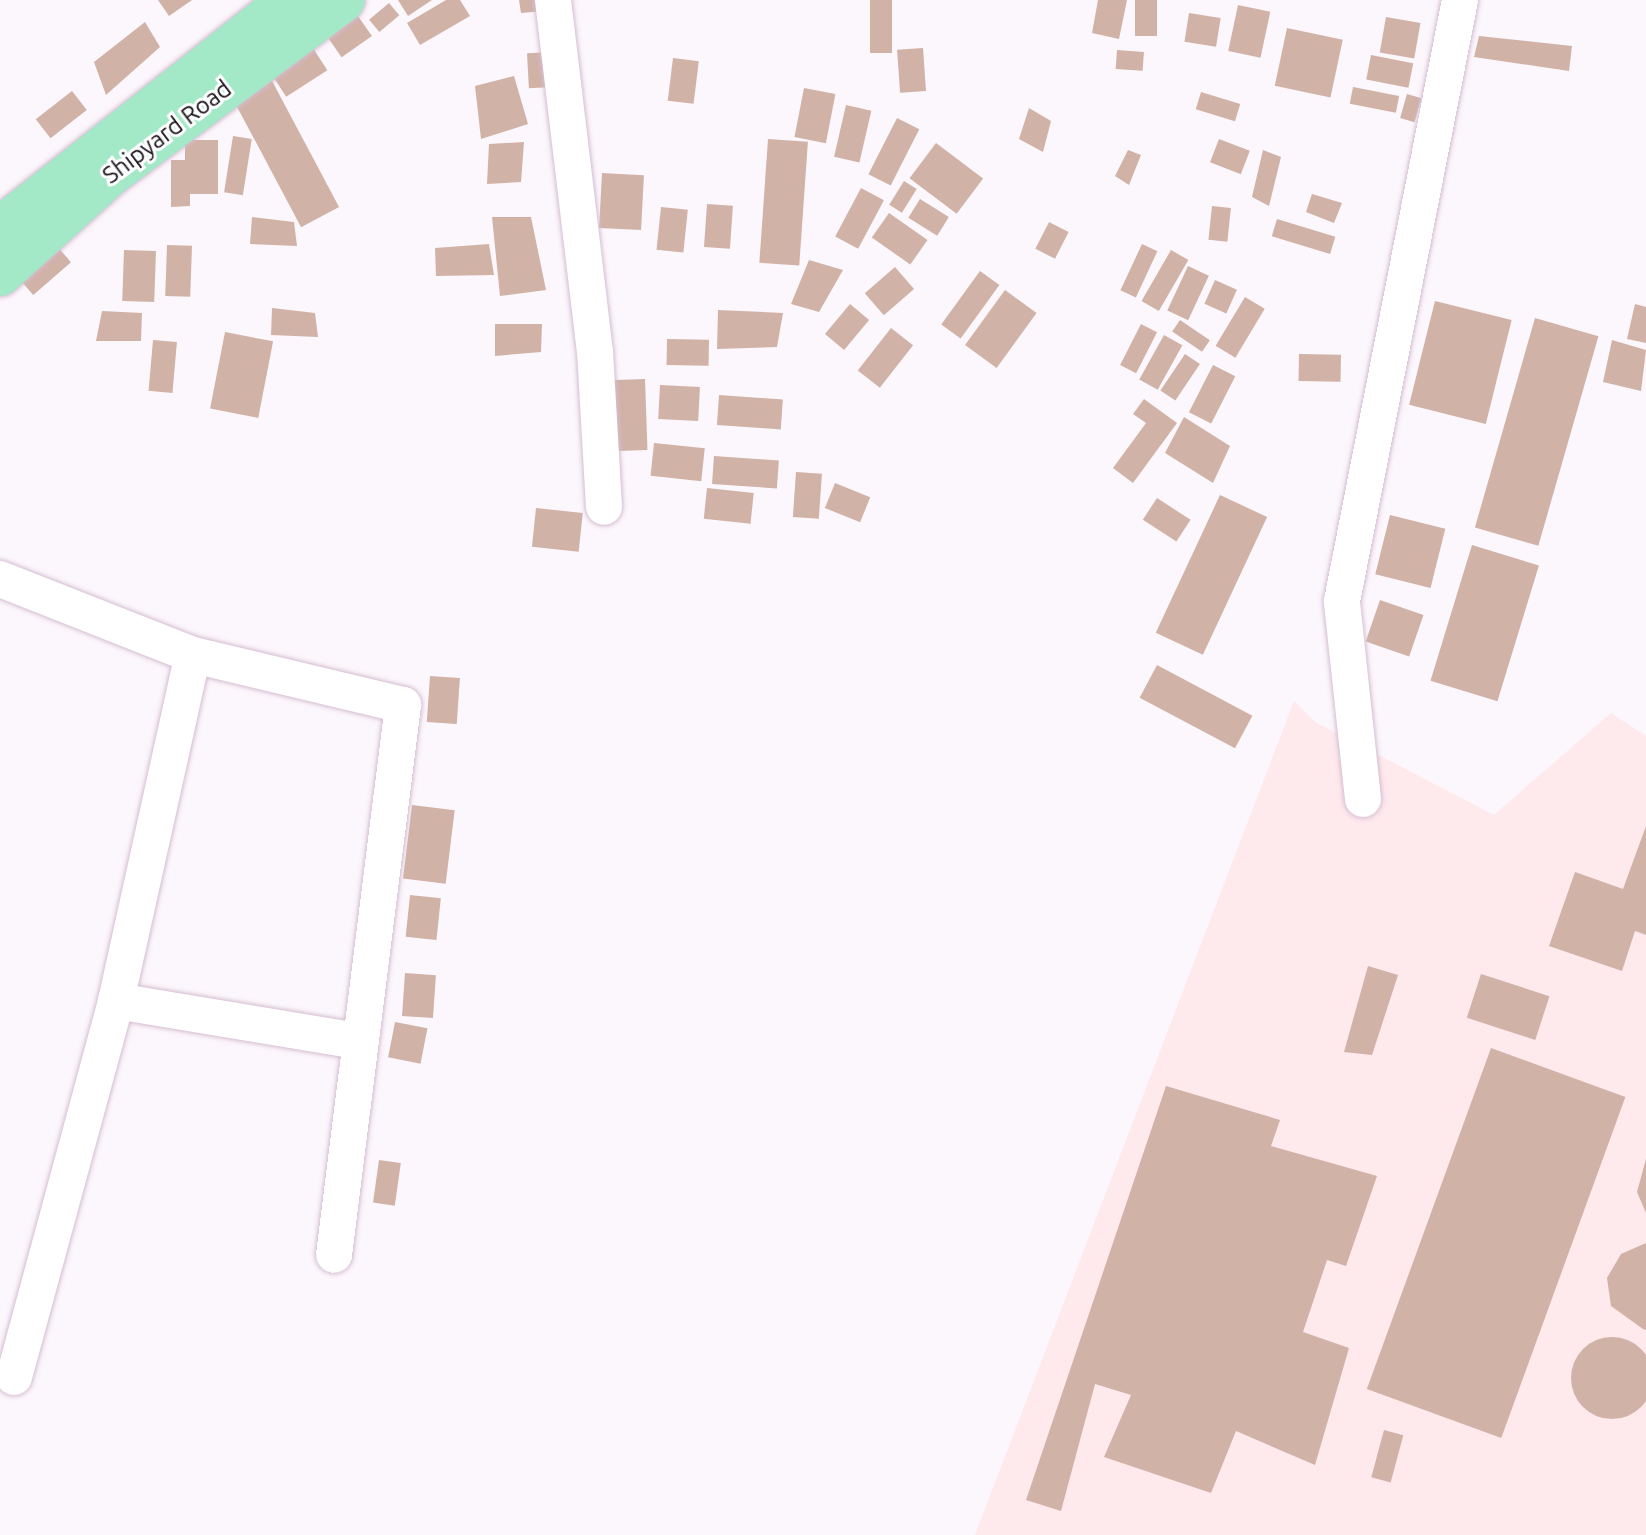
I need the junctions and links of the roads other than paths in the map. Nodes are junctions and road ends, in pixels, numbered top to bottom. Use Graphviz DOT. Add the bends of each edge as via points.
graph roads {
  1 [pos="290,0"];
  2 [pos="343,0"];
  3 [pos="553,0"];
  4 [pos="1460,0"];
  5 [pos="0,229"];
  6 [pos="0,274"];
  7 [pos="604,507"];
  8 [pos="0,579"];
  9 [pos="193,655"];
  10 [pos="1363,799"];
  11 [pos="116,1001"];
  12 [pos="358,1041"];
  13 [pos="334,1255"];
  14 [pos="14,1377"];
  1 -- 5 [label="main road, Shipyard Road"];
  2 -- 6 [label="main road, Shipyard Road" via="109,175"];
  3 -- 7 [label="street" via="595,351"];
  4 -- 10 [label="street" via="1342,601"];
  8 -- 9 [label="street"];
  9 -- 11 [label="street"];
  9 -- 12 [label="street" via="403,705"];
  11 -- 12 [label="street"];
  11 -- 14 [label="street"];
  12 -- 13 [label="street"];
}
